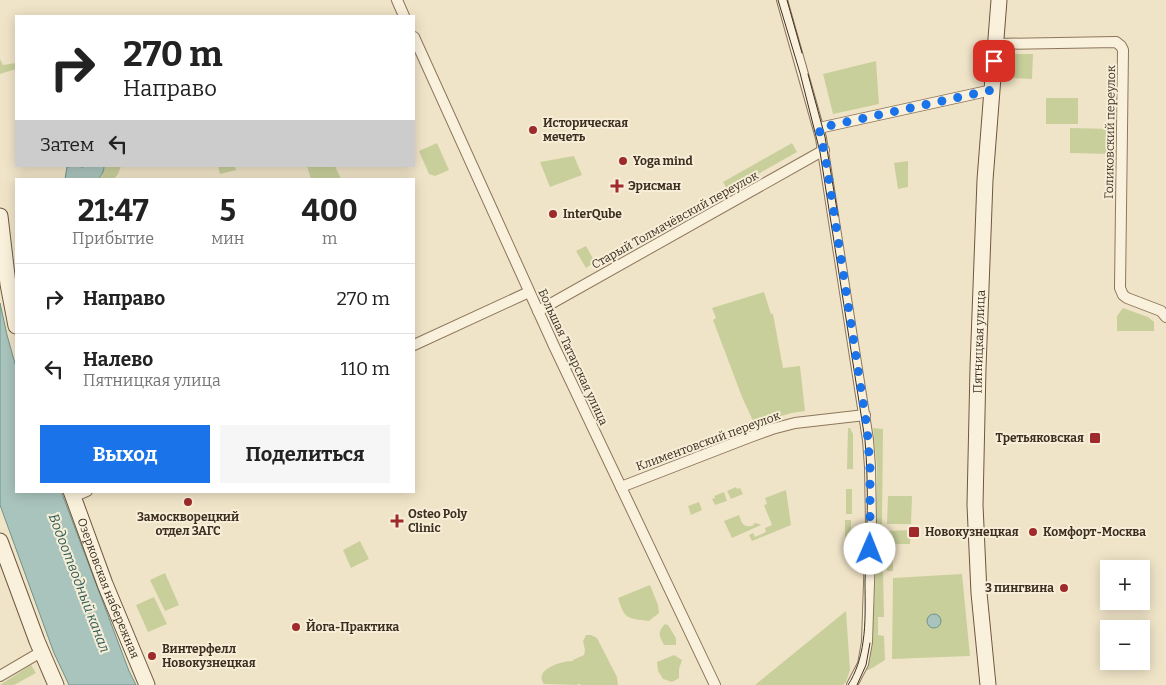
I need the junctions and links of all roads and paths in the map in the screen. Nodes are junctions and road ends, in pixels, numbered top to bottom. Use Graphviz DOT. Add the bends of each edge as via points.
graph roads {
  1 [pos="397,0"];
  2 [pos="782,0"];
  3 [pos="999,0"];
  4 [pos="404,15"];
  5 [pos="415,39"];
  6 [pos="996,44"];
  7 [pos="992,90"];
  8 [pos="819,128"];
  9 [pos="824,150"];
  10 [pos="0,216"];
  11 [pos="529,292"];
  12 [pos="538,311"];
  13 [pos="1166,317"];
  14 [pos="15,321"];
  15 [pos="415,345"];
  16 [pos="865,415"];
  17 [pos="620,487"];
  18 [pos="77,493"];
  19 [pos="0,541"];
  20 [pos="41,652"];
  21 [pos="0,676"];
  22 [pos="56,685"];
  23 [pos="147,685"];
  24 [pos="715,685"];
  25 [pos="852,685"];
  26 [pos="988,685"];
  1 -- 4 [label="street"];
  2 -- 8 [label="street"];
  3 -- 6 [label="street, Пятницкая улица"];
  5 -- 11 [label="street, Большая Татарская улица"];
  6 -- 7 [label="street, Пятницкая улица"];
  6 -- 13 [label="street, Голиковский переулок" via="1116,42 1121,46 1120,288 1127,298 1161,311"];
  7 -- 8 [label="street"];
  7 -- 26 [label="street, Пятницкая улица" via="985,187 975,505"];
  8 -- 9 [label="street"];
  9 -- 12 [label="street, Старый Толмачёвский переулок"];
  9 -- 16 [label="street"];
  10 -- 14 [label="street"];
  11 -- 12 [label="street, Большая Татарская улица"];
  11 -- 15 [label="street"];
  12 -- 17 [label="street, Большая Татарская улица"];
  16 -- 17 [label="street, Климентовский переулок" via="795,423 772,429"];
  16 -- 25 [label="street" via="871,491 867,642 863,664"];
  17 -- 24 [label="street, Большая Татарская улица"];
  18 -- 23 [label="street, Озерковская набережная" via="105,584"];
  19 -- 20 [label="street"];
  20 -- 21 [label="street"];
  20 -- 22 [label="street"];
}
